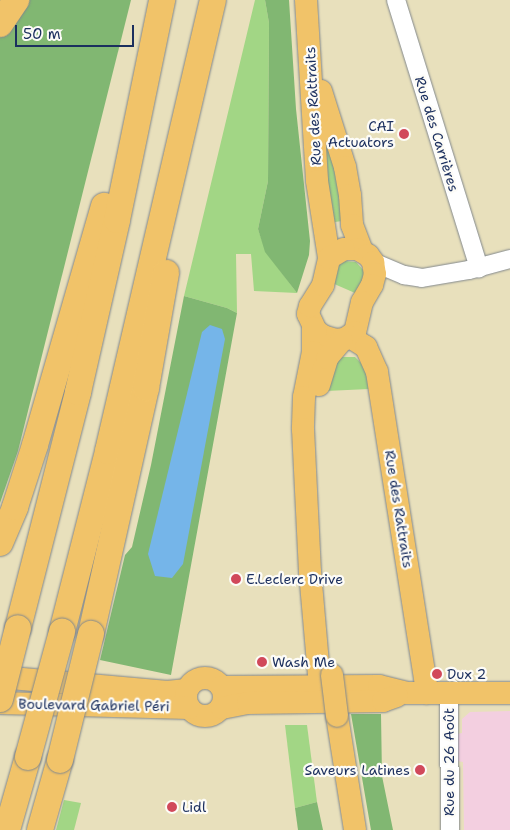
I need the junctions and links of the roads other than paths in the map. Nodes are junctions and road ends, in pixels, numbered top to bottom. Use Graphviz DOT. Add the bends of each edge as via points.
graph roads {
  1 [pos="16,0"];
  2 [pos="213,0"];
  3 [pos="396,0"];
  4 [pos="307,7"];
  5 [pos="159,10"];
  6 [pos="0,24"];
  7 [pos="367,256"];
  8 [pos="329,258"];
  9 [pos="510,259"];
  10 [pos="479,268"];
  11 [pos="313,328"];
  12 [pos="346,338"];
  13 [pos="0,543"];
  14 [pos="325,675"];
  15 [pos="0,677"];
  16 [pos="428,693"];
  17 [pos="510,694"];
  18 [pos="222,697"];
  19 [pos="0,699"];
  20 [pos="188,699"];
  21 [pos="0,703"];
  22 [pos="330,716"];
  23 [pos="8,827"];
  24 [pos="40,830"];
  25 [pos="341,830"];
  26 [pos="356,830"];
  27 [pos="450,830"];
  1 -- 6 [label="highway"];
  2 -- 23 [label="highway, bridge" via="108,451"];
  2 -- 24 [label="highway, bridge" via="146,388 91,634"];
  3 -- 10 [label="street, Rue des Carrières"];
  4 -- 7 [label="main road, Rue des Rattraits" via="322,96 348,182 352,225"];
  4 -- 8 [label="main road, Rue des Rattraits" via="317,181"];
  5 -- 13 [label="highway" via="35,446"];
  5 -- 19 [label="highway, bridge" via="78,392"];
  7 -- 8 [label="main road" via="353,248 344,249"];
  7 -- 10 [label="street" via="404,275 422,278"];
  7 -- 12 [label="main road" via="374,280 362,302 357,328"];
  8 -- 11 [label="main road" via="323,284 309,310"];
  9 -- 10 [label="street"];
  11 -- 12 [label="main road" via="323,336"];
  11 -- 14 [label="main road" via="303,429 310,563"];
  12 -- 14 [label="main road" via="333,349 324,365 317,404"];
  12 -- 16 [label="main road, Rue des Rattraits" via="366,347 377,372"];
  14 -- 22 [label="main road, bridge"];
  15 -- 20 [label="main road, Boulevard Gabriel Péri" via="167,692"];
  16 -- 17 [label="main road"];
  16 -- 18 [label="main road" via="383,701 248,703"];
  16 -- 27 [label="street, Rue du 26 Août"];
  18 -- 20 [label="main road" via="218,712 207,717 196,715"];
  18 -- 20 [label="main road" via="214,680 204,678 194,681"];
  20 -- 21 [label="main road, Boulevard Gabriel Péri"];
  22 -- 25 [label="main road"];
  22 -- 26 [label="main road"];
}
